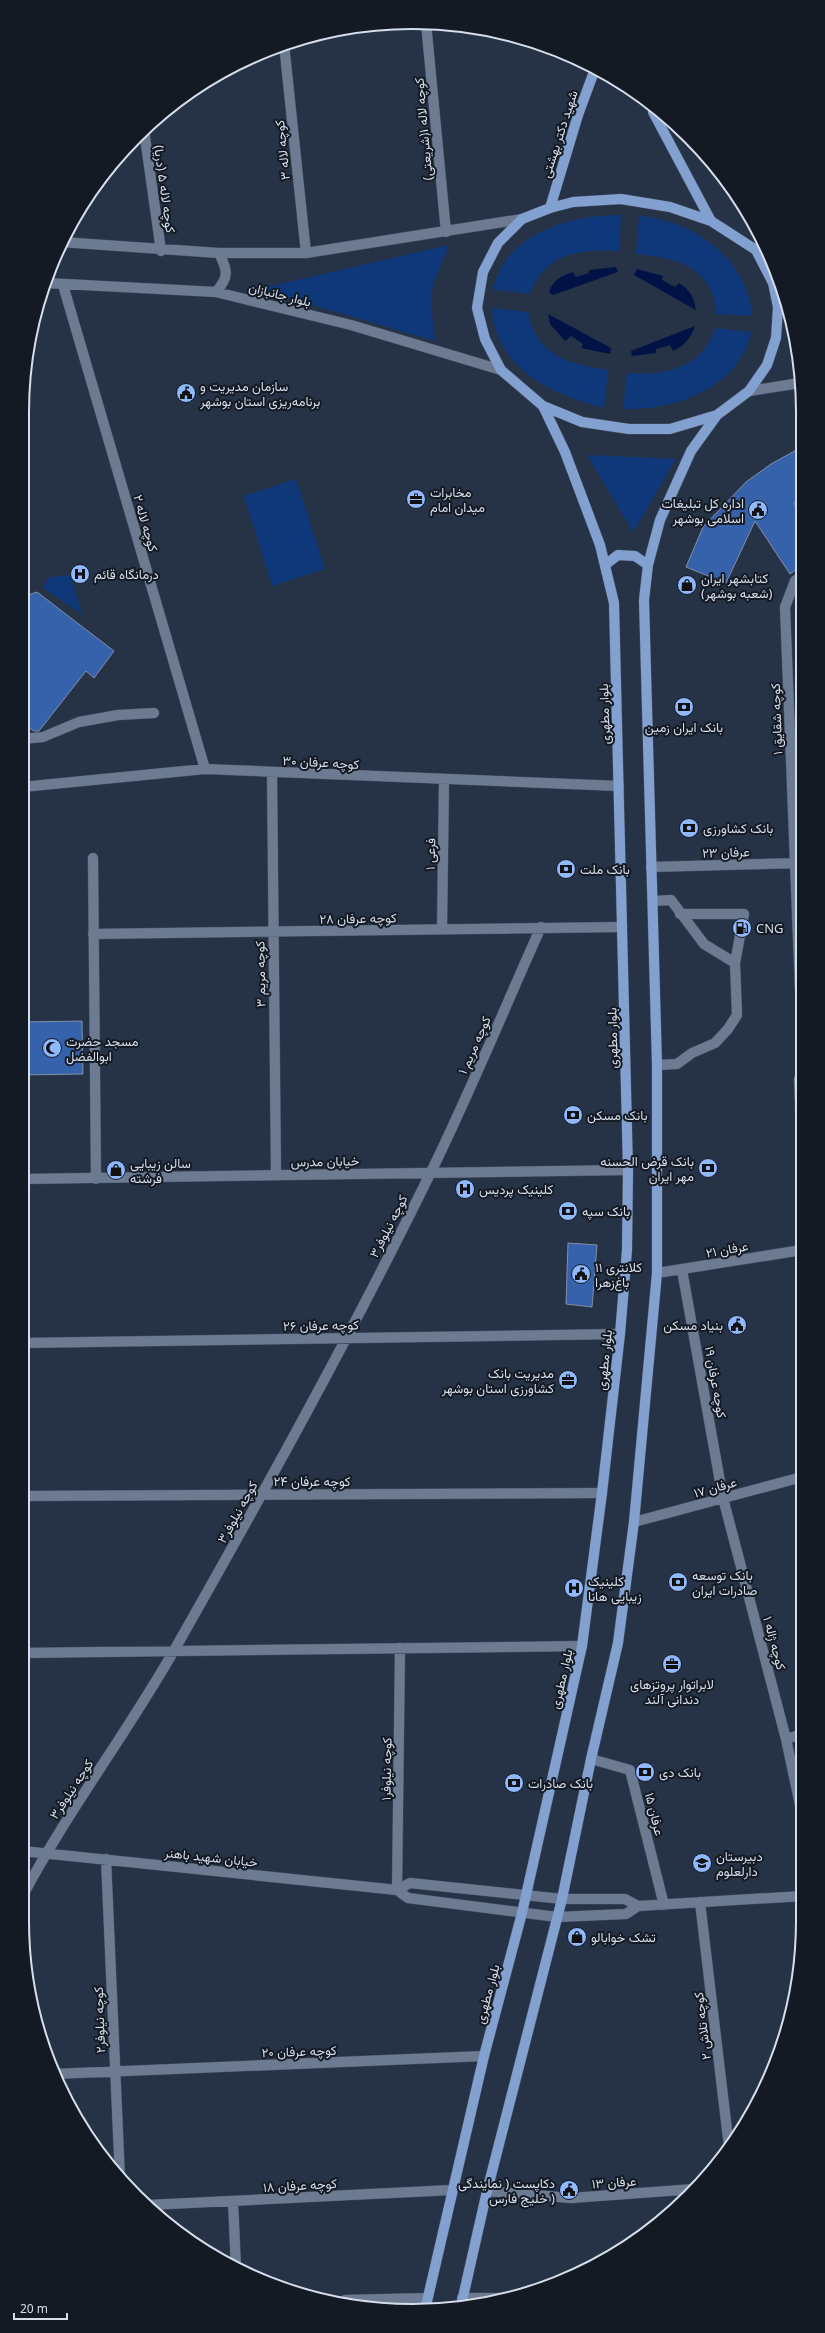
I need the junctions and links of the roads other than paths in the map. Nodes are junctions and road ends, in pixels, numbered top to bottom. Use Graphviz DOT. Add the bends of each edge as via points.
graph roads {
  1 [pos="427,30"];
  2 [pos="285,51"];
  3 [pos="593,74"];
  4 [pos="655,115"];
  5 [pos="145,137"];
  6 [pos="550,208"];
  7 [pos="522,219"];
  8 [pos="711,221"];
  9 [pos="446,232"];
  10 [pos="69,243"];
  11 [pos="756,250"];
  12 [pos="160,251"];
  13 [pos="760,251"];
  14 [pos="219,253"];
  15 [pos="306,253"];
  16 [pos="51,284"];
  17 [pos="63,285"];
  18 [pos="216,292"];
  19 [pos="501,370"];
  20 [pos="795,383"];
  21 [pos="749,391"];
  22 [pos="543,406"];
  23 [pos="717,415"];
  24 [pos="604,565"];
  25 [pos="648,565"];
  26 [pos="796,580"];
  27 [pos="154,713"];
  28 [pos="29,739"];
  29 [pos="205,769"];
  30 [pos="272,772"];
  31 [pos="444,780"];
  32 [pos="29,786"];
  33 [pos="619,786"];
  34 [pos="796,824"];
  35 [pos="93,858"];
  36 [pos="796,863"];
  37 [pos="651,867"];
  38 [pos="653,901"];
  39 [pos="680,914"];
  40 [pos="541,927"];
  41 [pos="622,927"];
  42 [pos="442,929"];
  43 [pos="273,933"];
  44 [pos="94,934"];
  45 [pos="735,962"];
  46 [pos="656,1065"];
  47 [pos="628,1170"];
  48 [pos="431,1173"];
  49 [pos="276,1175"];
  50 [pos="29,1179"];
  51 [pos="96,1179"];
  52 [pos="796,1251"];
  53 [pos="682,1270"];
  54 [pos="658,1273"];
  55 [pos="620,1334"];
  56 [pos="346,1337"];
  57 [pos="29,1343"];
  58 [pos="796,1479"];
  59 [pos="602,1493"];
  60 [pos="262,1494"];
  61 [pos="29,1496"];
  62 [pos="723,1498"];
  63 [pos="634,1522"];
  64 [pos="582,1646"];
  65 [pos="400,1648"];
  66 [pos="174,1652"];
  67 [pos="29,1653"];
  68 [pos="796,1736"];
  69 [pos="786,1739"];
  70 [pos="591,1759"];
  71 [pos="796,1786"];
  72 [pos="29,1852"];
  73 [pos="46,1853"];
  74 [pos="106,1859"];
  75 [pos="29,1884"];
  76 [pos="397,1890"];
  77 [pos="526,1895"];
  78 [pos="796,1896"];
  79 [pos="562,1899"];
  80 [pos="700,1902"];
  81 [pos="664,1905"];
  82 [pos="638,1906"];
  83 [pos="522,1913"];
  84 [pos="558,1917"];
  85 [pos="484,2056"];
  86 [pos="114,2071"];
  87 [pos="61,2074"];
  88 [pos="728,2138"];
  89 [pos="119,2167"];
  90 [pos="452,2190"];
  91 [pos="686,2190"];
  92 [pos="487,2191"];
  93 [pos="233,2201"];
  94 [pos="155,2205"];
  95 [pos="236,2260"];
  96 [pos="428,2298"];
  97 [pos="355,2300"];
  98 [pos="461,2302"];
  99 [pos="427,2303"];
  1 -- 9 [label="street, کوچه لاله ۱(شریعتی)"];
  2 -- 15 [label="street, کوچه لاله ۳"];
  3 -- 6 [label="main road, شهید دکتر بهشتی"];
  4 -- 8 [label="main road"];
  5 -- 12 [label="street, کوچه لاله ۵ (دریا)"];
  6 -- 7 [label="main road"];
  6 -- 8 [label="main road" via="573,202 622,199 670,207"];
  7 -- 9 [label="street"];
  7 -- 19 [label="main road" via="498,243 483,272 477,308 485,339"];
  8 -- 11 [label="main road"];
  9 -- 15 [label="street"];
  10 -- 12 [label="street"];
  11 -- 13 [label="street"];
  11 -- 21 [label="main road" via="773,283 778,307 776,338 767,365"];
  12 -- 14 [label="street"];
  14 -- 15 [label="street"];
  14 -- 18 [label="street" via="226,267 225,282"];
  16 -- 17 [label="street, بلوار جانبازان"];
  17 -- 18 [label="street, بلوار جانبازان"];
  17 -- 29 [label="street, کوچه لاله ۲"];
  18 -- 19 [label="street, بلوار جانبازان" via="351,325"];
  19 -- 22 [label="main road"];
  20 -- 21 [label="street"];
  21 -- 23 [label="main road"];
  22 -- 23 [label="main road" via="582,422 629,428 670,429"];
  22 -- 24 [label="main road, بلوار مطهری" via="565,452 600,544"];
  23 -- 25 [label="main road" via="691,451 660,520"];
  24 -- 25 [label="main road" via="618,555 635,556"];
  24 -- 33 [label="main road, بلوار مطهری" via="614,603"];
  25 -- 37 [label="main road" via="644,600"];
  26 -- 34 [label="street, کوچه شقایق ۱" via="785,607"];
  27 -- 28 [label="street" via="118,715 79,722 43,737"];
  29 -- 30 [label="street, کوچه عرفان ۳۰"];
  29 -- 32 [label="street, کوچه عرفان ۳۰"];
  30 -- 31 [label="street, کوچه عرفان ۳۰"];
  30 -- 43 [label="street, کوچه مریم ۳"];
  31 -- 33 [label="street, کوچه عرفان ۳۰"];
  31 -- 42 [label="street, فرعی ۱"];
  33 -- 41 [label="main road, بلوار مطهری"];
  35 -- 44 [label="street"];
  36 -- 37 [label="street, عرفان ۲۳"];
  37 -- 38 [label="main road"];
  38 -- 39 [label="street" via="671,900"];
  38 -- 46 [label="main road"];
  39 -- 45 [label="street" via="704,944"];
  39 -- 45 [label="street" via="744,914"];
  40 -- 41 [label="street, کوچه عرفان ۲۸"];
  40 -- 42 [label="street, کوچه عرفان ۲۸"];
  40 -- 48 [label="street, کوچه مریم ۱"];
  41 -- 47 [label="main road, بلوار مطهری"];
  42 -- 43 [label="street, کوچه عرفان ۲۸"];
  43 -- 44 [label="street, کوچه عرفان ۲۸"];
  43 -- 49 [label="street, کوچه مریم ۳"];
  44 -- 51 [label="street"];
  45 -- 46 [label="street" via="737,1015 728,1029 715,1043 692,1053 677,1064"];
  46 -- 54 [label="main road"];
  47 -- 48 [label="street, خیابان مدرس"];
  47 -- 55 [label="main road, بلوار مطهری" via="627,1250"];
  48 -- 49 [label="street, خیابان مدرس"];
  48 -- 56 [label="street, کوچه نیلوفر۳"];
  49 -- 51 [label="street, خیابان مدرس"];
  50 -- 51 [label="street, خیابان مدرس"];
  52 -- 53 [label="street, عرفان ۲۱"];
  53 -- 54 [label="street, عرفان ۲۱"];
  53 -- 62 [label="street, کوچه عرفان ۱۹"];
  54 -- 63 [label="main road"];
  55 -- 56 [label="street, کوچه عرفان ۲۶"];
  55 -- 59 [label="main road, بلوار مطهری"];
  56 -- 57 [label="street, کوچه عرفان ۲۶"];
  56 -- 60 [label="street, کوچه نیلوفر۳"];
  58 -- 62 [label="street, عرفان ۱۷"];
  59 -- 60 [label="street, کوچه عرفان ۲۴"];
  59 -- 64 [label="main road, بلوار مطهری"];
  60 -- 61 [label="street, کوچه عرفان ۲۴"];
  60 -- 66 [label="street, کوچه نیلوفر۳"];
  62 -- 63 [label="street, عرفان ۱۷"];
  62 -- 69 [label="street, کوچه ژاله ۱"];
  63 -- 70 [label="main road" via="618,1643"];
  64 -- 65 [label="street"];
  64 -- 77 [label="main road, بلوار مطهری"];
  65 -- 66 [label="street"];
  65 -- 76 [label="street, کوچه نیلوفر۱"];
  66 -- 67 [label="street"];
  66 -- 73 [label="street, کوچه نیلوفر۳"];
  68 -- 69 [label="street"];
  69 -- 71 [label="street, کوچه ژاله ۱"];
  70 -- 79 [label="main road"];
  70 -- 81 [label="street, عرفان ۱۵" via="630,1770"];
  72 -- 73 [label="street, خیابان شهید باهنر"];
  73 -- 74 [label="street, خیابان شهید باهنر"];
  73 -- 75 [label="street, کوچه نیلوفر۳"];
  74 -- 76 [label="street, خیابان شهید باهنر"];
  74 -- 86 [label="street, کوچه نیلوفر۲"];
  76 -- 77 [label="street, خیابان شهید باهنر" via="410,1883"];
  76 -- 83 [label="street, خیابان شهید باهنر" via="408,1898"];
  77 -- 79 [label="street, خیابان شهید باهنر"];
  77 -- 83 [label="main road, بلوار مطهری"];
  78 -- 80 [label="street"];
  79 -- 82 [label="street, خیابان شهید باهنر" via="625,1899"];
  79 -- 84 [label="main road"];
  80 -- 81 [label="street"];
  80 -- 88 [label="street, کوچه تلاش ۲"];
  81 -- 82 [label="street"];
  82 -- 84 [label="street, خیابان شهید باهنر" via="626,1914"];
  83 -- 84 [label="street, خیابان شهید باهنر"];
  83 -- 85 [label="main road, بلوار مطهری"];
  84 -- 92 [label="main road"];
  85 -- 86 [label="street, کوچه عرفان ۲۰"];
  85 -- 90 [label="main road, بلوار مطهری"];
  86 -- 87 [label="street, کوچه عرفان ۲۰"];
  86 -- 89 [label="street, کوچه نیلوفر۲"];
  90 -- 93 [label="street, کوچه عرفان ۱۸"];
  90 -- 96 [label="main road, بلوار مطهری"];
  91 -- 92 [label="street, عرفان ۱۳" via="571,2198"];
  92 -- 98 [label="main road"];
  93 -- 94 [label="street, کوچه عرفان ۱۸"];
  93 -- 95 [label="street"];
  96 -- 97 [label="street"];
  96 -- 99 [label="main road, بلوار مطهری"];
}
